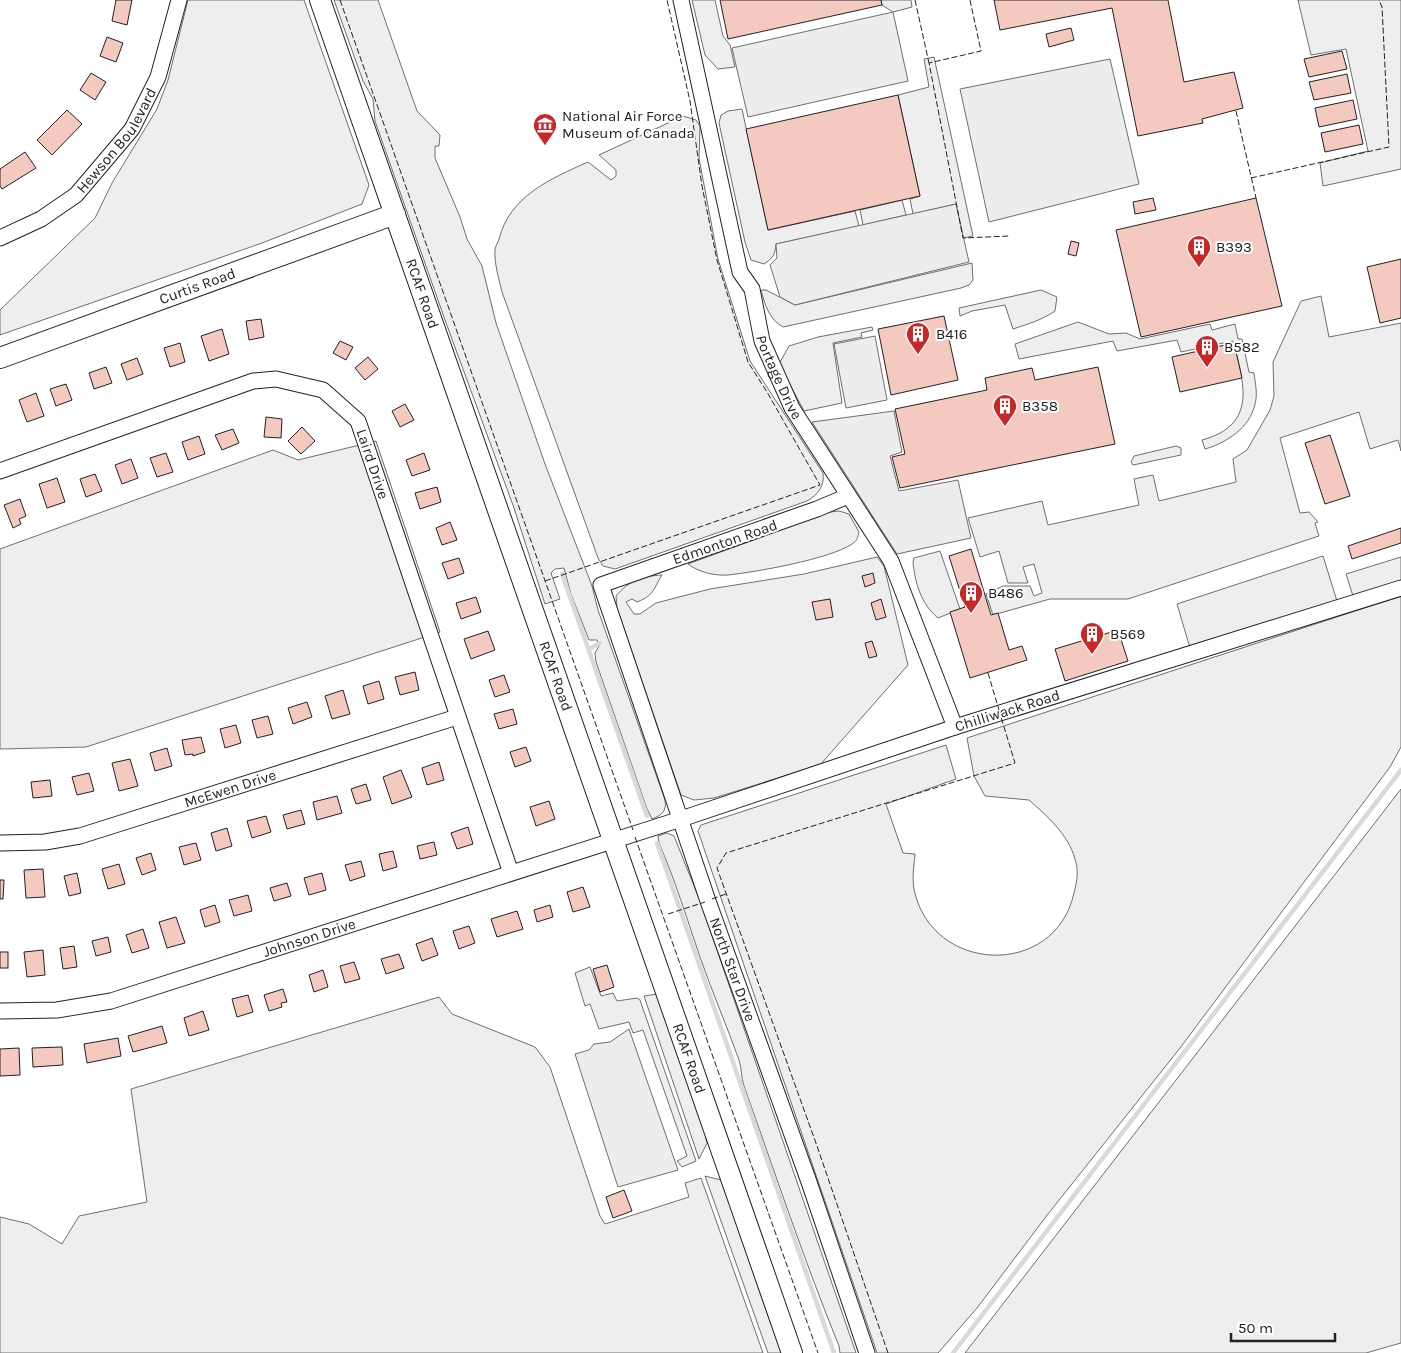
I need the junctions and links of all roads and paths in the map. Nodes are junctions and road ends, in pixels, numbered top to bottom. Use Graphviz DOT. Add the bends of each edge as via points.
graph roads {
  1 [pos="178,0"];
  2 [pos="320,0"];
  3 [pos="681,0"];
  4 [pos="395,214"];
  5 [pos="0,238"];
  6 [pos="0,358"];
  7 [pos="0,472"];
  8 [pos="848,496"];
  9 [pos="601,585"];
  10 [pos="1401,588"];
  11 [pos="457,718"];
  12 [pos="955,727"];
  13 [pos="681,819"];
  14 [pos="614,840"];
  15 [pos="0,843"];
  16 [pos="511,873"];
  17 [pos="0,1011"];
  18 [pos="792,1353"];
  19 [pos="867,1353"];
  1 -- 5 [label="street, Hewson Boulevard" via="158,76 132,129 76,195 41,219"];
  2 -- 4 [label="main road, RCAF Road"];
  3 -- 8 [label="street, Portage Drive" via="740,272 752,289 762,342 792,408"];
  4 -- 6 [label="main road, Curtis Road"];
  4 -- 14 [label="main road, RCAF Road"];
  7 -- 11 [label="street, Laird Drive" via="253,382 276,379 323,390 358,421"];
  8 -- 9 [label="street, Edmonton Road"];
  8 -- 12 [label="street, Portage Drive" via="891,561"];
  9 -- 13 [label="street, North Star Drive"];
  10 -- 12 [label="street, Chilliwack Road"];
  11 -- 15 [label="street, McEwen Drive" via="89,834 45,842"];
  11 -- 16 [label="street, Laird Drive"];
  12 -- 13 [label="street, Chilliwack Road"];
  13 -- 14 [label="street, Chilliwack Road"];
  13 -- 19 [label="street, North Star Drive"];
  14 -- 16 [label="street, Johnson Drive"];
  14 -- 18 [label="main road, RCAF Road"];
  16 -- 17 [label="street, Johnson Drive" via="111,1001 56,1010"];
}
